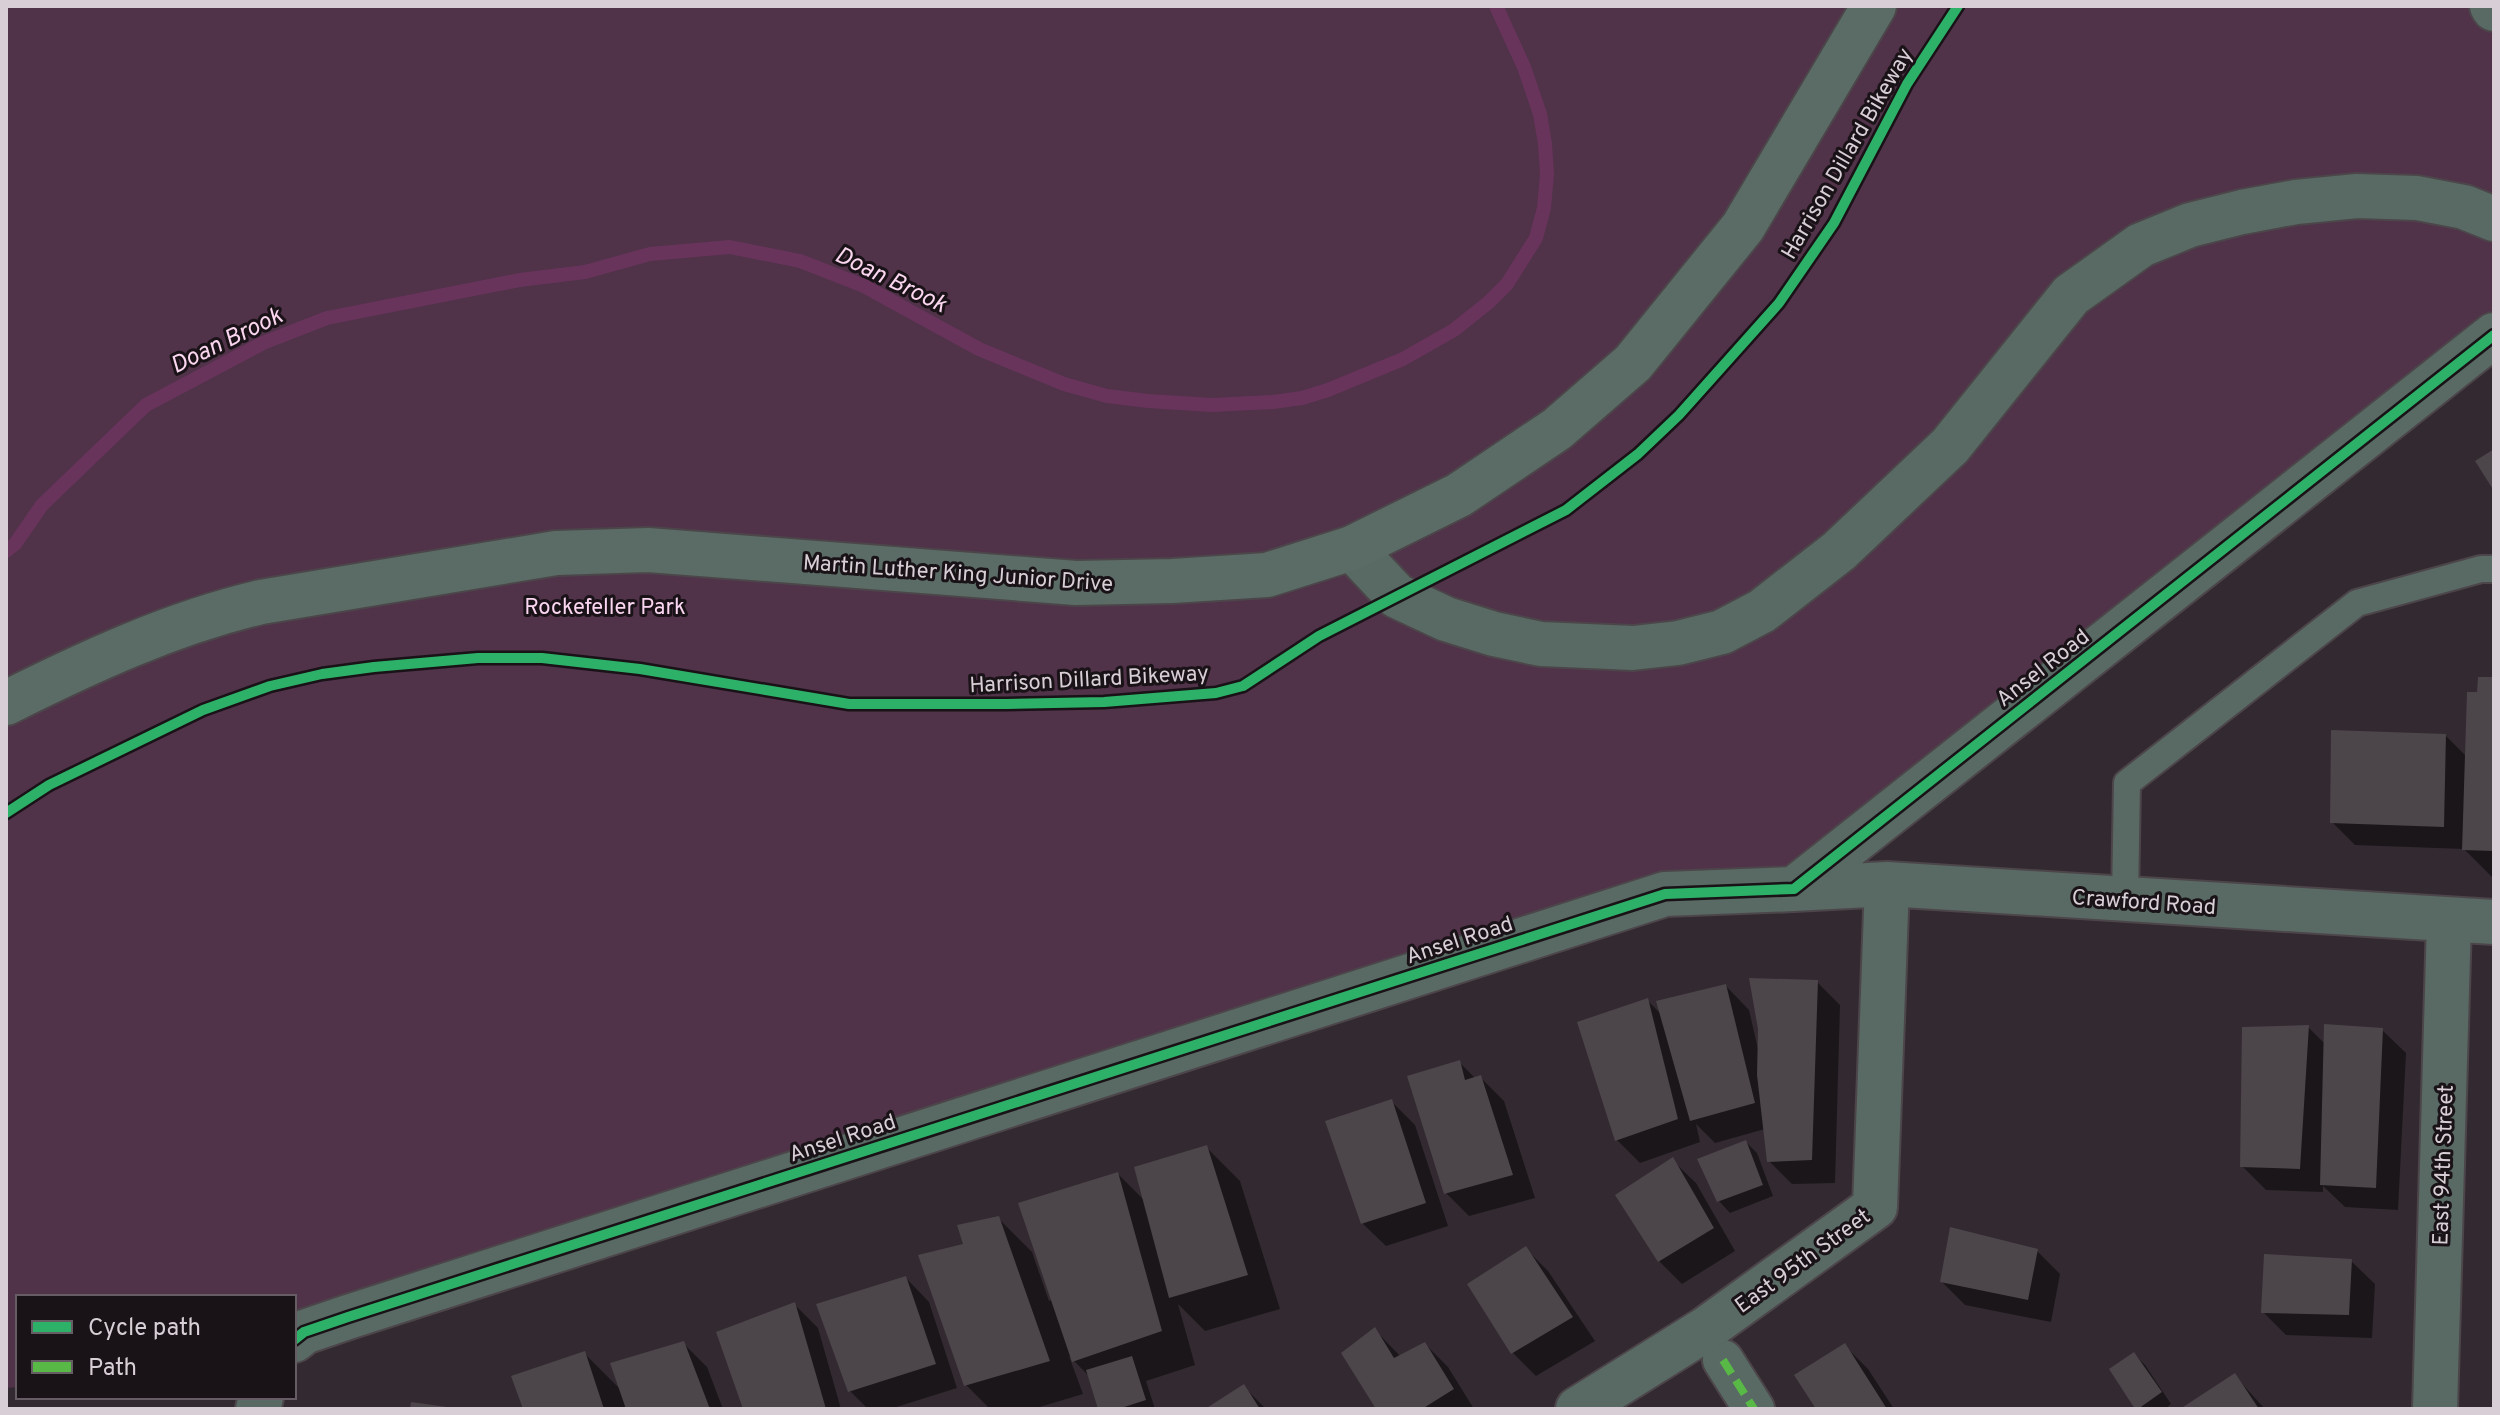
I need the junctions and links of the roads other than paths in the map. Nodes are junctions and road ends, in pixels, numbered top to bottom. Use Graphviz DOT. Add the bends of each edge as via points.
graph roads {
  1 [pos="1874,6"];
  2 [pos="2494,219"];
  3 [pos="2494,335"];
  4 [pos="1352,548"];
  5 [pos="2494,569"];
  6 [pos="6,703"];
  7 [pos="1887,884"];
  8 [pos="1794,889"];
  9 [pos="2125,900"];
  10 [pos="2449,921"];
  11 [pos="2494,922"];
  12 [pos="296,1338"];
  13 [pos="1723,1360"];
  14 [pos="1578,1409"];
  15 [pos="1754,1409"];
  16 [pos="2435,1409"];
  1 -- 4 [label="main road, Martin Luther King Junior Drive" via="1743,227 1633,363 1557,429 1459,495"];
  2 -- 4 [label="street" via="2417,198 2357,196 2242,212 2141,245 2071,295 1950,446 1839,551 1762,611 1722,632 1633,648 1541,644 1494,634 1397,596"];
  3 -- 8 [label="street, Ansel Road"];
  4 -- 6 [label="main road, Martin Luther King Junior Drive" via="1267,575 1076,583 648,550 556,553 214,613"];
  5 -- 9 [label="lane" via="2357,603 2127,783"];
  7 -- 8 [label="street, Crawford Road"];
  7 -- 9 [label="street, Crawford Road"];
  7 -- 14 [label="street, East 95th Street" via="1875,1207 1706,1329"];
  8 -- 12 [label="street, Ansel Road" via="1665,894 348,1317"];
  9 -- 10 [label="street, Crawford Road"];
  10 -- 11 [label="street, Crawford Road"];
  10 -- 16 [label="street, East 94th Street"];
  13 -- 15 [label="street"];
}
